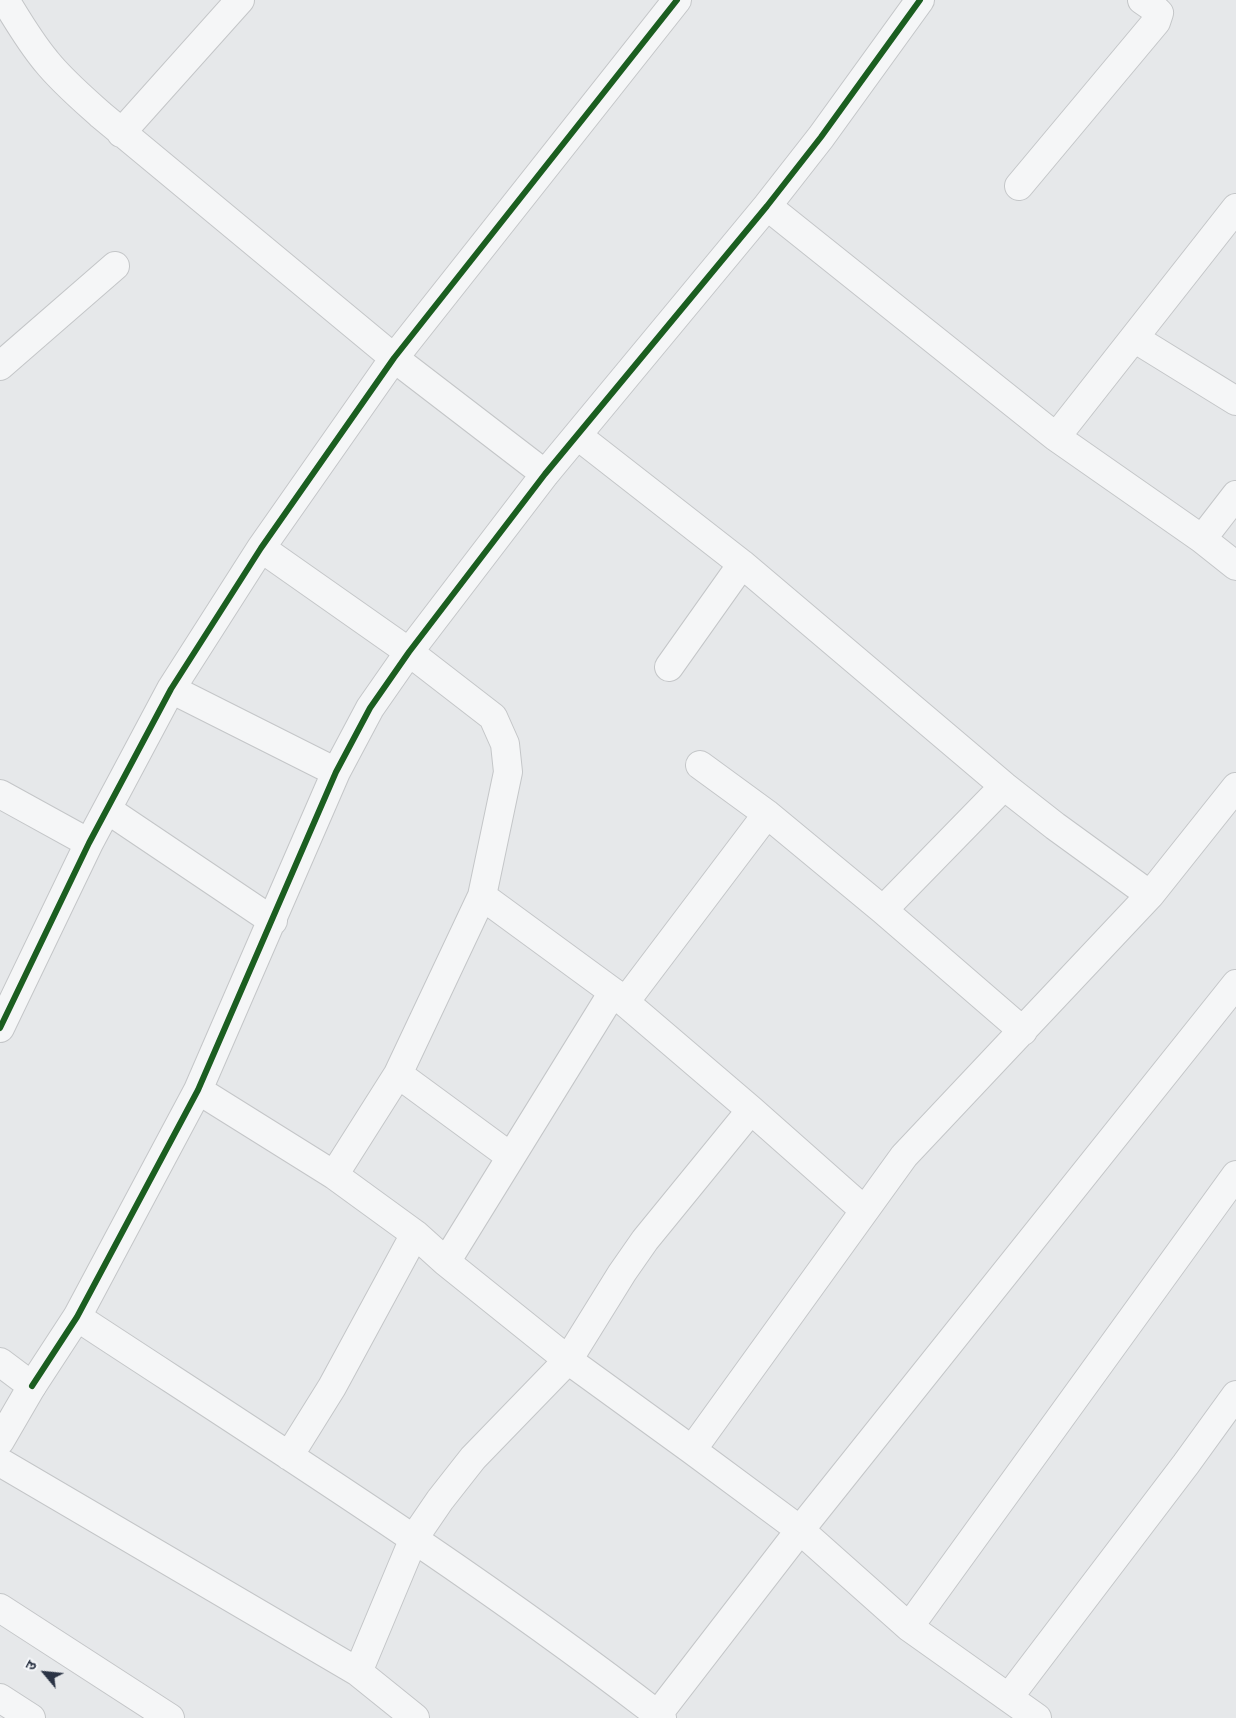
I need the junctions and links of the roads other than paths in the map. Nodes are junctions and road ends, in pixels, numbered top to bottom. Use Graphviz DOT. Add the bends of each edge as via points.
graph roads {
  1 [pos="5,0"];
  2 [pos="240,0"];
  3 [pos="677,0"];
  4 [pos="920,0"];
  5 [pos="1142,0"];
  6 [pos="121,133"];
  7 [pos="1019,186"];
  8 [pos="767,206"];
  9 [pos="1236,208"];
  10 [pos="115,266"];
  11 [pos="1134,338"];
  12 [pos="394,358"];
  13 [pos="0,366"];
  14 [pos="1236,401"];
  15 [pos="578,436"];
  16 [pos="1056,437"];
  17 [pos="545,474"];
  18 [pos="1236,495"];
  19 [pos="1202,539"];
  20 [pos="261,548"];
  21 [pos="742,564"];
  22 [pos="1236,566"];
  23 [pos="409,652"];
  24 [pos="669,667"];
  25 [pos="171,689"];
  26 [pos="700,765"];
  27 [pos="336,772"];
  28 [pos="1004,786"];
  29 [pos="1236,787"];
  30 [pos="0,794"];
  31 [pos="108,810"];
  32 [pos="767,814"];
  33 [pos="89,843"];
  34 [pos="1150,895"];
  35 [pos="482,896"];
  36 [pos="883,910"];
  37 [pos="273,921"];
  38 [pos="1236,984"];
  39 [pos="619,997"];
  40 [pos="0,1028"];
  41 [pos="1023,1031"];
  42 [pos="398,1074"];
  43 [pos="198,1090"];
  44 [pos="751,1110"];
  45 [pos="510,1156"];
  46 [pos="334,1175"];
  47 [pos="1236,1176"];
  48 [pos="864,1210"];
  49 [pos="415,1234"];
  50 [pos="446,1262"];
  51 [pos="77,1317"];
  52 [pos="568,1360"];
  53 [pos="0,1362"];
  54 [pos="32,1386"];
  55 [pos="1236,1395"];
  56 [pos="0,1441"];
  57 [pos="692,1450"];
  58 [pos="290,1456"];
  59 [pos="0,1462"];
  60 [pos="800,1530"];
  61 [pos="414,1538"];
  62 [pos="0,1608"];
  63 [pos="909,1627"];
  64 [pos="358,1672"];
  65 [pos="1009,1697"];
  66 [pos="0,1698"];
  67 [pos="658,1717"];
  68 [pos="31,1718"];
  69 [pos="170,1718"];
  70 [pos="415,1718"];
  71 [pos="1037,1718"];
  1 -- 6 [label="street" via="46,61"];
  2 -- 6 [label="street"];
  3 -- 12 [label="street"];
  4 -- 8 [label="street"];
  5 -- 7 [label="street" via="1159,13 1156,22"];
  6 -- 12 [label="street"];
  8 -- 15 [label="street"];
  8 -- 16 [label="street"];
  9 -- 11 [label="street"];
  10 -- 13 [label="street"];
  11 -- 14 [label="street"];
  11 -- 16 [label="street"];
  12 -- 17 [label="street"];
  12 -- 20 [label="street"];
  15 -- 17 [label="street"];
  15 -- 21 [label="street"];
  16 -- 19 [label="street"];
  17 -- 23 [label="street"];
  18 -- 19 [label="street"];
  19 -- 22 [label="street"];
  20 -- 23 [label="street"];
  20 -- 25 [label="street"];
  21 -- 24 [label="street"];
  21 -- 28 [label="street"];
  23 -- 27 [label="street" via="370,708"];
  23 -- 35 [label="street" via="493,717 506,744 508,772"];
  25 -- 27 [label="street"];
  25 -- 31 [label="street"];
  26 -- 32 [label="street"];
  27 -- 37 [label="street"];
  28 -- 34 [label="street"];
  28 -- 36 [label="street"];
  29 -- 34 [label="street"];
  30 -- 33 [label="street"];
  31 -- 33 [label="street"];
  31 -- 37 [label="street"];
  32 -- 36 [label="street"];
  32 -- 39 [label="street"];
  33 -- 40 [label="street"];
  34 -- 41 [label="street"];
  35 -- 39 [label="street"];
  35 -- 42 [label="street"];
  36 -- 41 [label="street"];
  37 -- 43 [label="street"];
  38 -- 60 [label="street"];
  39 -- 44 [label="street"];
  39 -- 45 [label="street"];
  41 -- 48 [label="street" via="904,1156"];
  42 -- 45 [label="street"];
  42 -- 46 [label="street"];
  43 -- 46 [label="street"];
  43 -- 51 [label="street"];
  44 -- 48 [label="street"];
  44 -- 52 [label="street" via="645,1240"];
  45 -- 50 [label="street"];
  46 -- 49 [label="street"];
  47 -- 63 [label="street"];
  48 -- 57 [label="street"];
  49 -- 50 [label="street"];
  49 -- 58 [label="street" via="332,1387"];
  50 -- 52 [label="street"];
  51 -- 54 [label="street"];
  51 -- 58 [label="street"];
  52 -- 57 [label="street"];
  52 -- 61 [label="street" via="473,1458"];
  53 -- 54 [label="street"];
  54 -- 56 [label="street"];
  55 -- 65 [label="street"];
  57 -- 60 [label="street"];
  58 -- 61 [label="street"];
  59 -- 64 [label="street"];
  60 -- 63 [label="street"];
  60 -- 67 [label="street"];
  61 -- 64 [label="street"];
  61 -- 67 [label="street"];
  62 -- 69 [label="street"];
  63 -- 65 [label="street"];
  64 -- 70 [label="street"];
  65 -- 71 [label="street"];
  66 -- 68 [label="street"];
}
